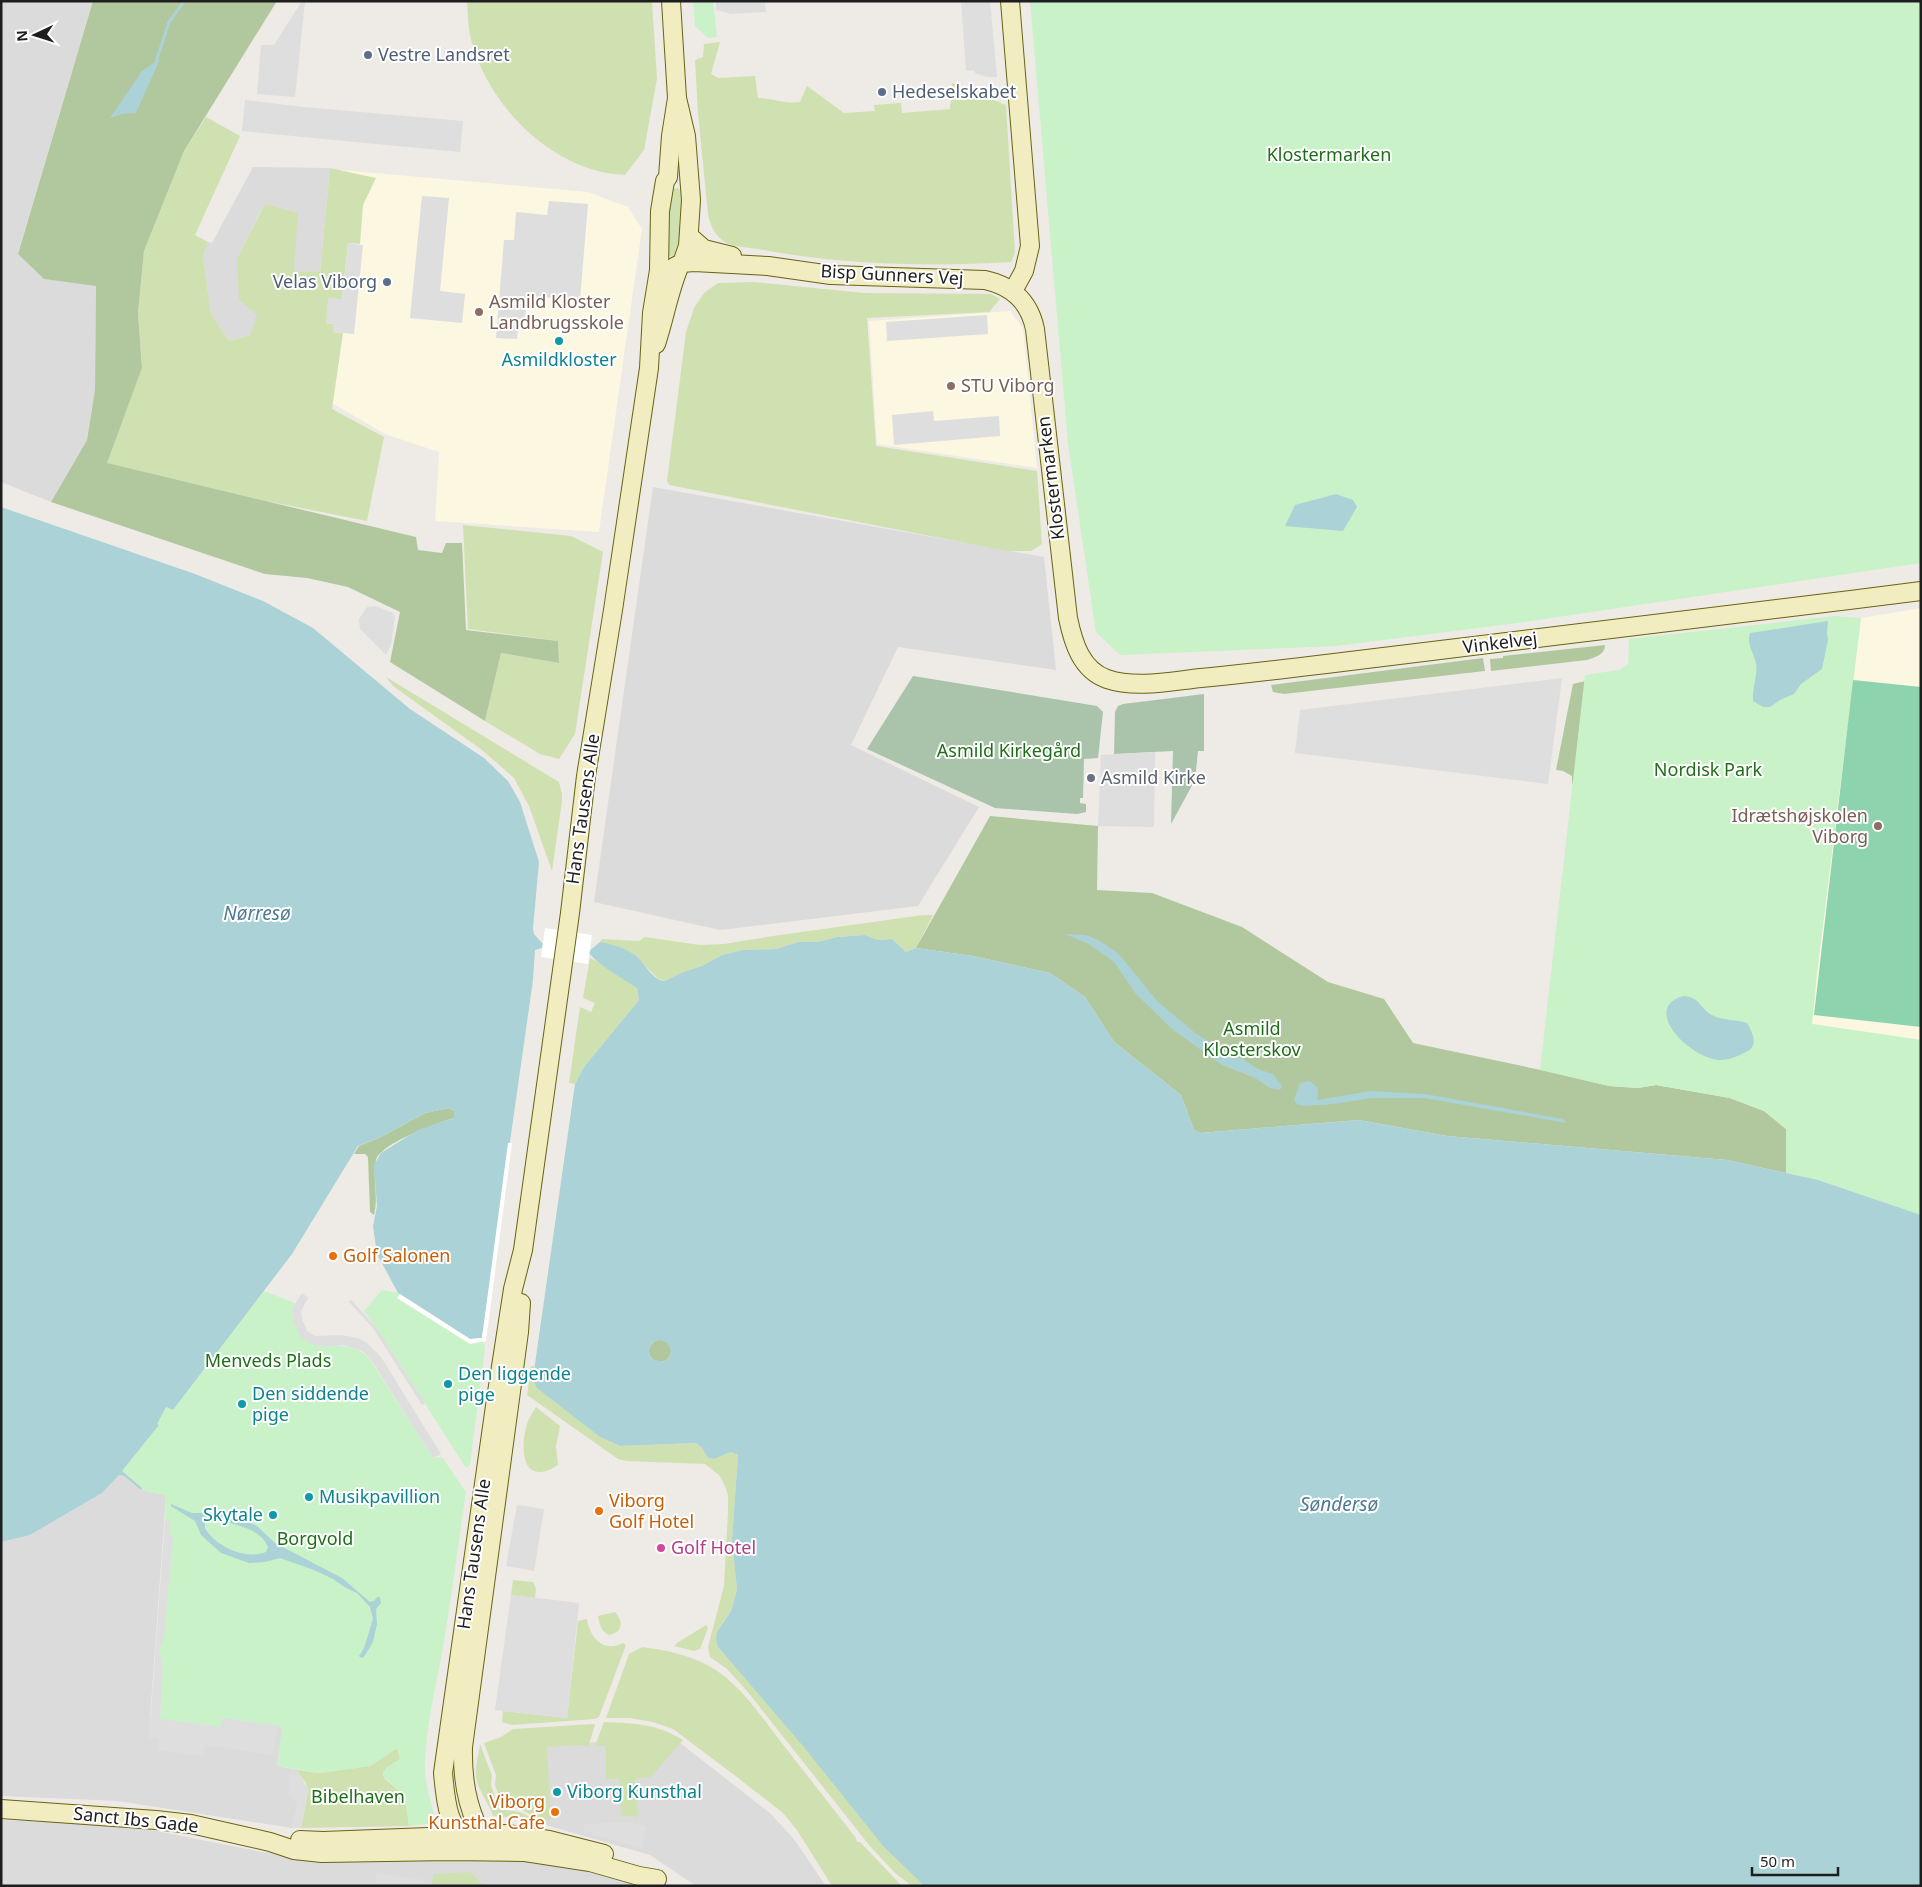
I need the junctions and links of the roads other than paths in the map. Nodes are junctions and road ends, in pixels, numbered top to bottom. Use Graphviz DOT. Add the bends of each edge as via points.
graph roads {
  1 [pos="671,1"];
  2 [pos="1010,1"];
  3 [pos="677,98"];
  4 [pos="668,177"];
  5 [pos="691,185"];
  6 [pos="689,236"];
  7 [pos="659,258"];
  8 [pos="681,264"];
  9 [pos="768,266"];
  10 [pos="1013,291"];
  11 [pos="649,368"];
  12 [pos="1921,591"];
  13 [pos="1084,662"];
  14 [pos="523,1250"];
  15 [pos="1,1809"];
  16 [pos="474,1841"];
  17 [pos="663,1882"];
  1 -- 3 [label="street"];
  2 -- 10 [label="street" via="1030,246 1024,271"];
  3 -- 4 [label="street, Hans Tausens Alle"];
  3 -- 5 [label="street, Hans Tausens Alle" via="686,136"];
  4 -- 5 [label="street" via="683,178"];
  4 -- 7 [label="street, Hans Tausens Alle" via="660,212"];
  5 -- 6 [label="street, Hans Tausens Alle"];
  6 -- 8 [label="street, Hans Tausens Alle"];
  6 -- 9 [label="street, Bisp Gunners Vej" via="704,249"];
  7 -- 8 [label="street, Bisp Gunners Vej" via="667,266"];
  7 -- 11 [label="street, Hans Tausens Alle"];
  8 -- 9 [label="street, Bisp Gunners Vej"];
  8 -- 11 [label="street, Hans Tausens Alle" via="674,278"];
  9 -- 10 [label="street, Bisp Gunners Vej" via="831,275 986,280 1000,283"];
  10 -- 13 [label="street, Klostermarken" via="1028,307 1035,329 1068,618 1075,645"];
  11 -- 14 [label="street, Hans Tausens Alle" via="586,776"];
  12 -- 13 [label="street, Vinkelvej" via="1173,681 1131,683 1111,680 1099,676"];
  14 -- 16 [label="street, Hans Tausens Alle" via="519,1332 462,1747 462,1776"];
  14 -- 16 [label="street, Hans Tausens Alle" via="513,1289 498,1387 443,1773 450,1818"];
  15 -- 16 [label="street, Sanct Ibs Gade" via="191,1824 270,1842 282,1838"];
  16 -- 17 [label="street, Sanct Ibs Gade" via="525,1835 549,1840 641,1867"];
}
